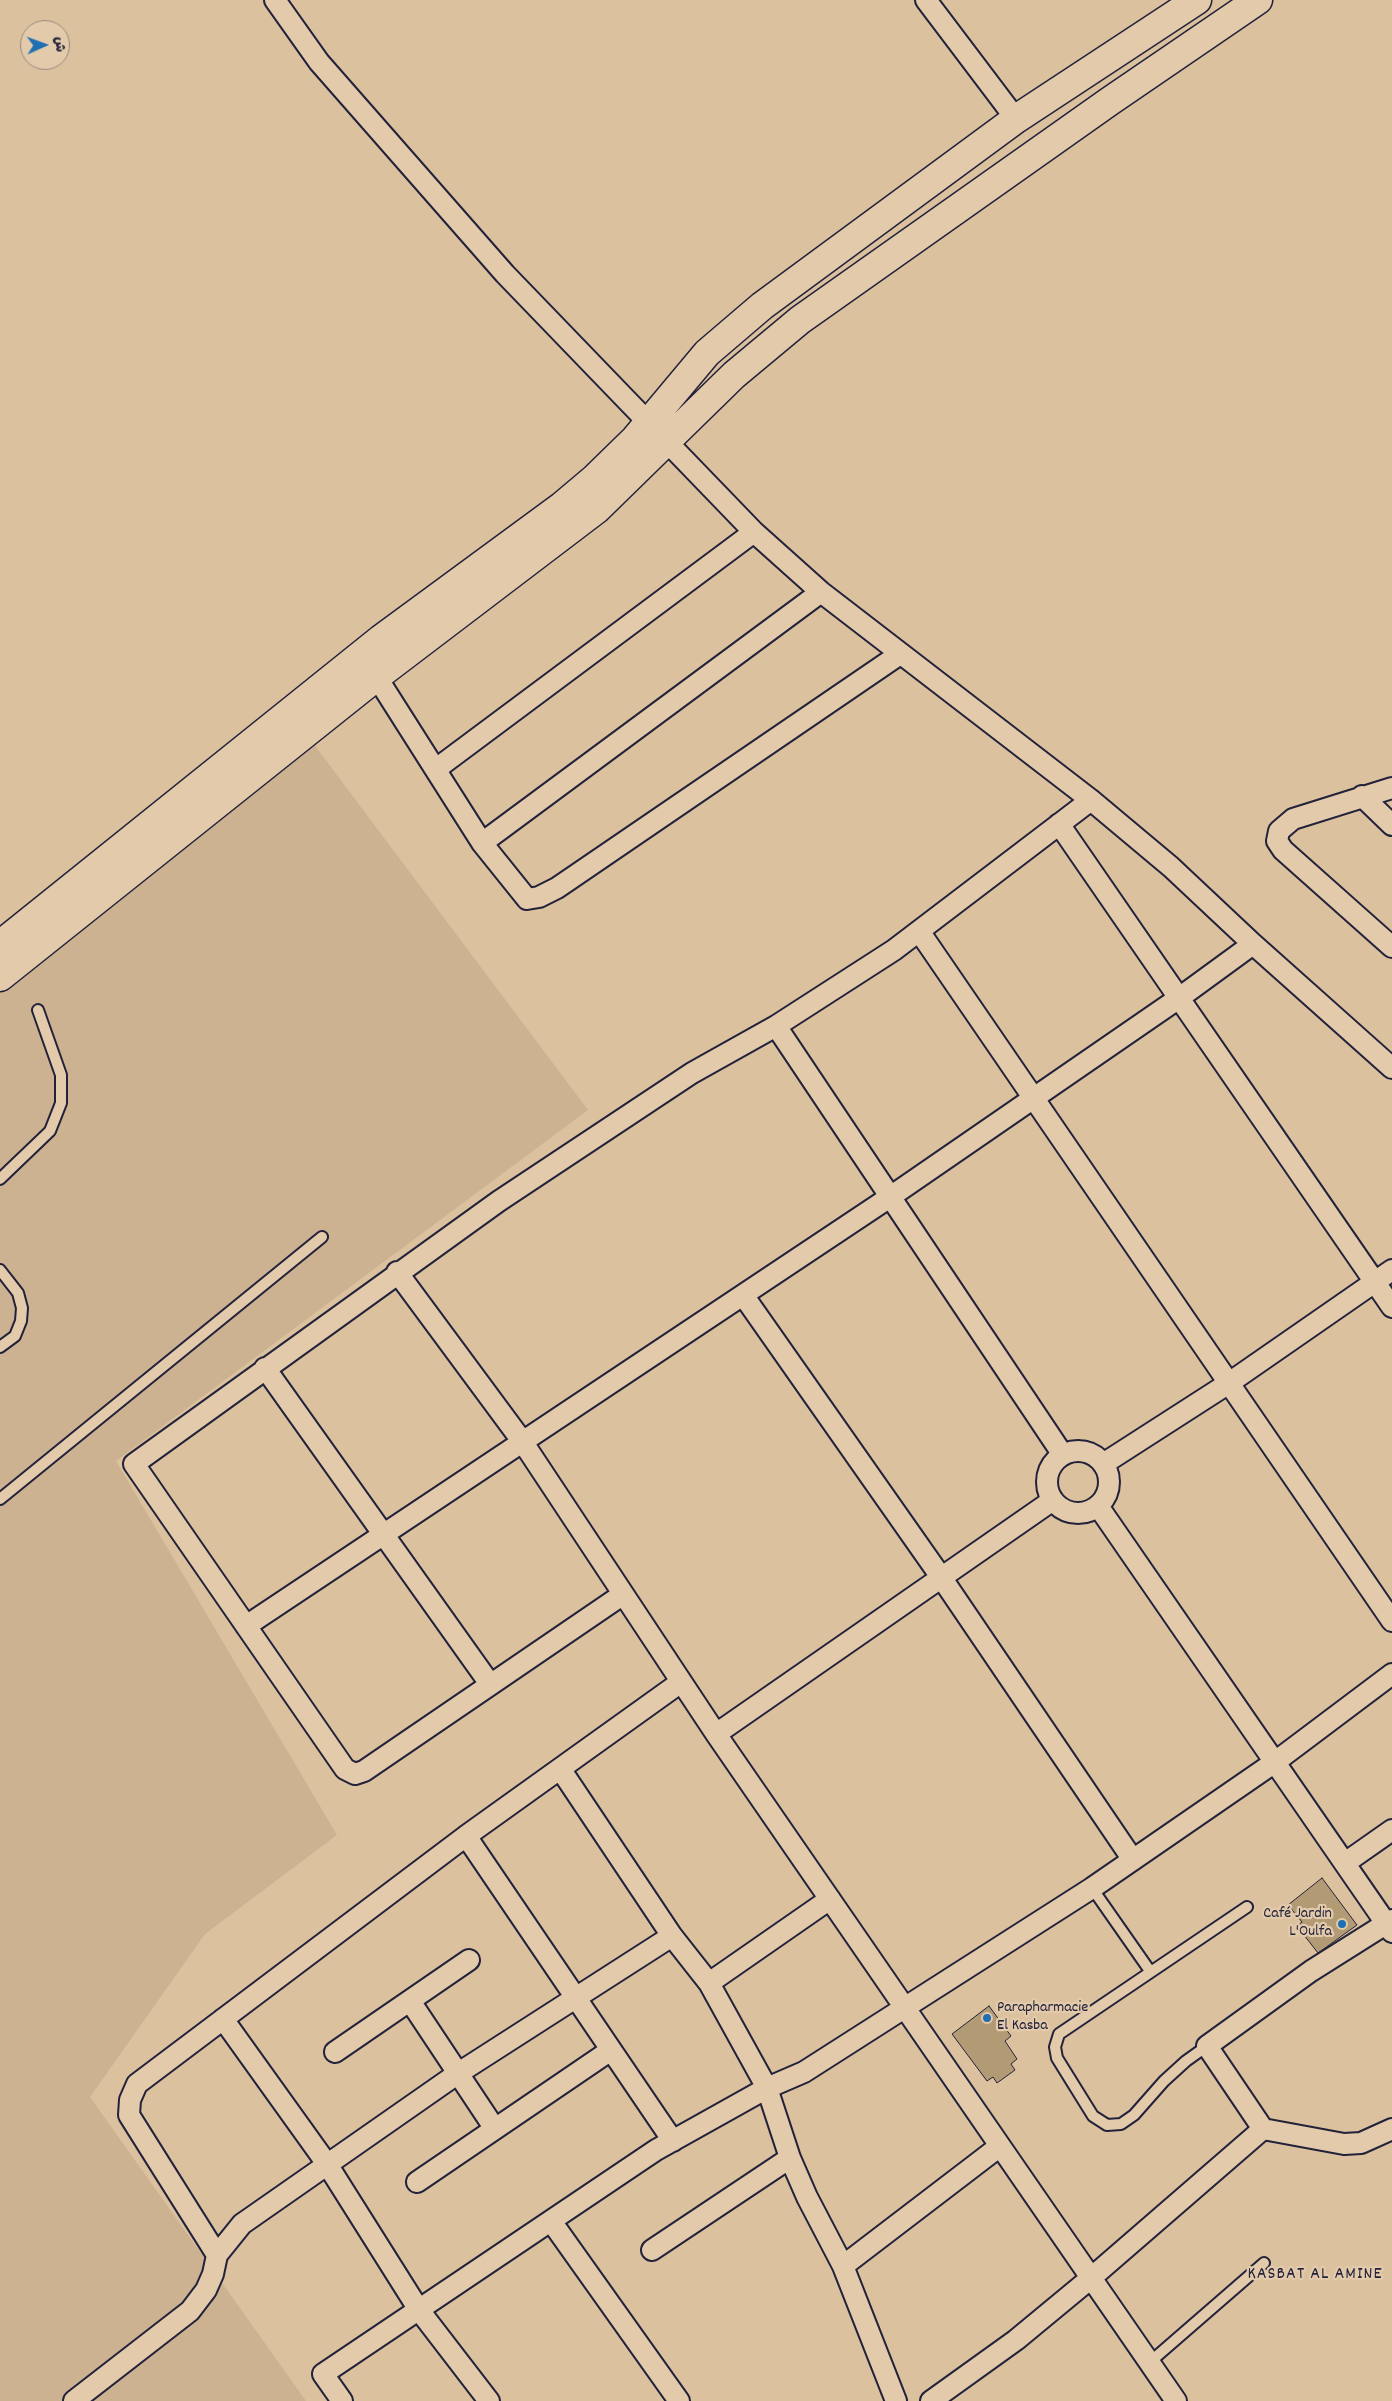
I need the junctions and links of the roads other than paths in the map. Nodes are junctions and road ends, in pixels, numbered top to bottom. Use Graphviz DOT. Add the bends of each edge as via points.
graph roads {
  1 [pos="275,0"];
  2 [pos="926,0"];
  3 [pos="1198,0"];
  4 [pos="1258,0"];
  5 [pos="1016,119"];
  6 [pos="648,423"];
  7 [pos="667,442"];
  8 [pos="754,532"];
  9 [pos="821,592"];
  10 [pos="362,654"];
  11 [pos="900,654"];
  12 [pos="376,676"];
  13 [pos="436,769"];
  14 [pos="1392,788"];
  15 [pos="1362,796"];
  16 [pos="1091,800"];
  17 [pos="1059,824"];
  18 [pos="1392,825"];
  19 [pos="482,843"];
  20 [pos="919,931"];
  21 [pos="1253,944"];
  22 [pos="0,945"];
  23 [pos="1392,947"];
  24 [pos="0,977"];
  25 [pos="1179,998"];
  26 [pos="38,1010"];
  27 [pos="776,1026"];
  28 [pos="1392,1068"];
  29 [pos="1034,1098"];
  30 [pos="0,1178"];
  31 [pos="890,1196"];
  32 [pos="322,1237"];
  33 [pos="0,1270"];
  34 [pos="1392,1270"];
  35 [pos="397,1272"];
  36 [pos="1375,1282"];
  37 [pos="743,1295"];
  38 [pos="1392,1307"];
  39 [pos="0,1348"];
  40 [pos="266,1368"];
  41 [pos="1229,1383"];
  42 [pos="522,1441"];
  43 [pos="1063,1455"];
  44 [pos="1103,1464"];
  45 [pos="0,1499"];
  46 [pos="1053,1500"];
  47 [pos="1098,1506"];
  48 [pos="382,1535"];
  49 [pos="941,1578"];
  50 [pos="622,1595"];
  51 [pos="1392,1621"];
  52 [pos="246,1626"];
  53 [pos="1392,1674"];
  54 [pos="681,1682"];
  55 [pos="490,1684"];
  56 [pos="716,1734"];
  57 [pos="1275,1762"];
  58 [pos="561,1770"];
  59 [pos="1392,1830"];
  60 [pos="466,1836"];
  61 [pos="1133,1860"];
  62 [pos="1344,1863"];
  63 [pos="1092,1888"];
  64 [pos="830,1899"];
  65 [pos="1247,1906"];
  66 [pos="1390,1925"];
  67 [pos="672,1936"];
  68 [pos="469,1960"];
  69 [pos="1150,1971"];
  70 [pos="709,1983"];
  71 [pos="575,1997"];
  72 [pos="410,2001"];
  73 [pos="905,2008"];
  74 [pos="223,2019"];
  75 [pos="1207,2046"];
  76 [pos="611,2050"];
  77 [pos="335,2052"];
  78 [pos="457,2074"];
  79 [pos="767,2088"];
  80 [pos="1262,2129"];
  81 [pos="1392,2129"];
  82 [pos="495,2130"];
  83 [pos="673,2141"];
  84 [pos="1000,2146"];
  85 [pos="790,2158"];
  86 [pos="326,2164"];
  87 [pos="417,2182"];
  88 [pos="551,2221"];
  89 [pos="652,2250"];
  90 [pos="217,2255"];
  91 [pos="1264,2264"];
  92 [pos="843,2266"];
  93 [pos="1091,2278"];
  94 [pos="419,2310"];
  95 [pos="1150,2362"];
  96 [pos="675,2400"];
  97 [pos="74,2401"];
  98 [pos="342,2401"];
  99 [pos="489,2401"];
  100 [pos="896,2401"];
  101 [pos="931,2401"];
  102 [pos="1176,2401"];
  1 -- 6 [label="street" via="319,62 505,274"];
  2 -- 5 [label="street"];
  3 -- 5 [label="street"];
  4 -- 7 [label="street" via="800,320 734,375"];
  5 -- 6 [label="street" via="726,335"];
  6 -- 7 [label="street"];
  6 -- 10 [label="street" via="608,467 562,506"];
  7 -- 8 [label="street"];
  7 -- 12 [label="street" via="597,510"];
  8 -- 9 [label="street"];
  8 -- 13 [label="street"];
  9 -- 11 [label="street"];
  9 -- 19 [label="street"];
  10 -- 12 [label="street"];
  10 -- 22 [label="street"];
  11 -- 16 [label="street"];
  11 -- 19 [label="street" via="557,888 539,897 528,899"];
  12 -- 13 [label="street"];
  12 -- 24 [label="street"];
  13 -- 19 [label="street"];
  14 -- 15 [label="street"];
  15 -- 18 [label="street"];
  15 -- 23 [label="street" via="1292,819 1279,831 1277,841 1283,850"];
  16 -- 17 [label="street"];
  16 -- 21 [label="street" via="1171,867"];
  17 -- 20 [label="street"];
  17 -- 25 [label="street"];
  20 -- 27 [label="street"];
  20 -- 29 [label="street"];
  21 -- 25 [label="street"];
  21 -- 28 [label="street"];
  25 -- 29 [label="street"];
  25 -- 36 [label="street"];
  26 -- 30 [label="lane" via="61,1075 61,1103 50,1131"];
  27 -- 31 [label="street"];
  27 -- 35 [label="street" via="692,1073"];
  29 -- 31 [label="street"];
  29 -- 41 [label="street"];
  31 -- 37 [label="street"];
  31 -- 43 [label="street"];
  32 -- 45 [label="lane"];
  33 -- 39 [label="lane" via="18,1293 22,1308 15,1336"];
  34 -- 36 [label="street"];
  35 -- 40 [label="street"];
  35 -- 42 [label="street"];
  36 -- 38 [label="street"];
  36 -- 41 [label="street"];
  37 -- 42 [label="street"];
  37 -- 49 [label="street"];
  40 -- 48 [label="street"];
  40 -- 52 [label="street" via="134,1464"];
  41 -- 44 [label="street"];
  41 -- 51 [label="street"];
  42 -- 48 [label="street"];
  42 -- 50 [label="street"];
  43 -- 44 [label="street" via="1080,1451 1097,1457"];
  43 -- 46 [label="street" via="1050,1470 1048,1485"];
  44 -- 47 [label="street" via="1109,1481 1104,1499"];
  46 -- 47 [label="street" via="1060,1507 1079,1513"];
  46 -- 49 [label="street"];
  47 -- 57 [label="street"];
  48 -- 52 [label="street"];
  48 -- 55 [label="street"];
  49 -- 56 [label="street"];
  49 -- 61 [label="street"];
  50 -- 54 [label="street"];
  50 -- 55 [label="street"];
  52 -- 55 [label="street" via="345,1769 355,1774"];
  53 -- 57 [label="street"];
  54 -- 56 [label="street"];
  54 -- 58 [label="street"];
  56 -- 64 [label="street"];
  57 -- 61 [label="street"];
  57 -- 62 [label="street"];
  58 -- 60 [label="street"];
  58 -- 67 [label="street"];
  59 -- 62 [label="street"];
  60 -- 71 [label="street"];
  60 -- 74 [label="street"];
  61 -- 63 [label="street"];
  62 -- 66 [label="street"];
  63 -- 69 [label="lane"];
  63 -- 73 [label="street"];
  64 -- 70 [label="street"];
  64 -- 73 [label="street"];
  65 -- 69 [label="lane"];
  66 -- 75 [label="street" via="1311,1971"];
  67 -- 70 [label="street"];
  67 -- 71 [label="street"];
  68 -- 72 [label="street"];
  69 -- 75 [label="lane" via="1059,2034 1055,2047 1057,2058 1093,2116 1107,2125 1121,2124 1134,2115 1186,2061"];
  70 -- 79 [label="street"];
  71 -- 76 [label="street"];
  71 -- 78 [label="street"];
  72 -- 77 [label="street"];
  72 -- 78 [label="street"];
  73 -- 79 [label="street" via="804,2072"];
  73 -- 84 [label="street"];
  74 -- 86 [label="street"];
  74 -- 90 [label="street" via="137,2084 130,2100 129,2115"];
  75 -- 80 [label="street"];
  76 -- 82 [label="street"];
  76 -- 83 [label="street"];
  78 -- 82 [label="street"];
  78 -- 86 [label="street"];
  79 -- 83 [label="street"];
  79 -- 85 [label="street"];
  80 -- 81 [label="street" via="1344,2144 1361,2143"];
  80 -- 93 [label="street"];
  82 -- 87 [label="street"];
  83 -- 88 [label="street"];
  84 -- 92 [label="street"];
  84 -- 93 [label="street"];
  85 -- 89 [label="street"];
  85 -- 92 [label="street"];
  86 -- 90 [label="street" via="242,2224"];
  86 -- 94 [label="street"];
  88 -- 94 [label="street"];
  88 -- 96 [label="street"];
  90 -- 97 [label="street" via="206,2290 190,2311"];
  91 -- 95 [label="lane"];
  92 -- 100 [label="street"];
  93 -- 95 [label="street"];
  93 -- 101 [label="street" via="1016,2340"];
  94 -- 98 [label="street" via="323,2374"];
  94 -- 99 [label="street"];
  95 -- 102 [label="street"];
}
